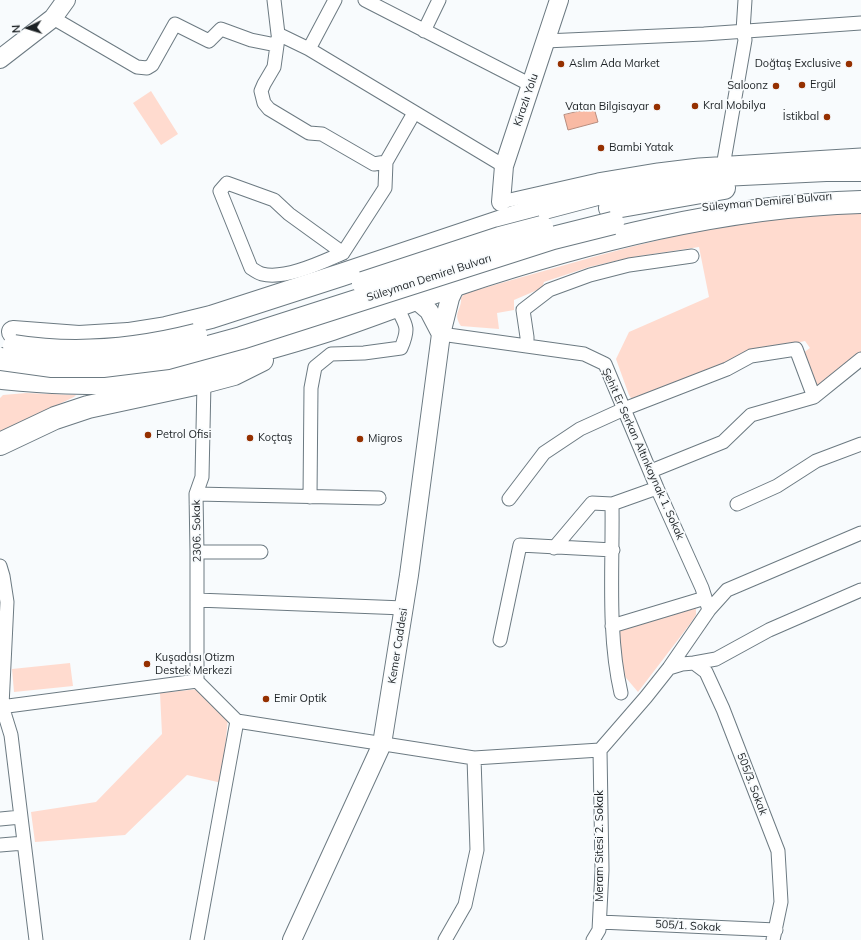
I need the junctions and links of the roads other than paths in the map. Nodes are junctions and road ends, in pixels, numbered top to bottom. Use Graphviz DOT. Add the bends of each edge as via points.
graph roads {
  1 [pos="66,0"];
  2 [pos="274,0"];
  3 [pos="335,0"];
  4 [pos="365,0"];
  5 [pos="439,0"];
  6 [pos="559,0"];
  7 [pos="745,0"];
  8 [pos="53,18"];
  9 [pos="861,23"];
  10 [pos="424,31"];
  11 [pos="743,31"];
  12 [pos="277,40"];
  13 [pos="545,41"];
  14 [pos="310,49"];
  15 [pos="0,59"];
  16 [pos="531,85"];
  17 [pos="414,113"];
  18 [pos="861,155"];
  19 [pos="386,162"];
  20 [pos="504,166"];
  21 [pos="722,170"];
  22 [pos="861,170"];
  23 [pos="861,179"];
  24 [pos="861,195"];
  25 [pos="501,202"];
  26 [pos="861,202"];
  27 [pos="528,212"];
  28 [pos="612,216"];
  29 [pos="459,236"];
  30 [pos="343,253"];
  31 [pos="692,256"];
  32 [pos="456,285"];
  33 [pos="406,302"];
  34 [pos="331,329"];
  35 [pos="441,334"];
  36 [pos="4,335"];
  37 [pos="79,336"];
  38 [pos="527,346"];
  39 [pos="861,359"];
  40 [pos="0,374"];
  41 [pos="204,382"];
  42 [pos="81,383"];
  43 [pos="814,397"];
  44 [pos="624,409"];
  45 [pos="0,444"];
  46 [pos="861,444"];
  47 [pos="650,471"];
  48 [pos="657,488"];
  49 [pos="196,494"];
  50 [pos="310,497"];
  51 [pos="379,498"];
  52 [pos="509,499"];
  53 [pos="612,504"];
  54 [pos="736,504"];
  55 [pos="861,535"];
  56 [pos="554,548"];
  57 [pos="613,550"];
  58 [pos="197,552"];
  59 [pos="261,552"];
  60 [pos="1,573"];
  61 [pos="861,590"];
  62 [pos="705,598"];
  63 [pos="198,600"];
  64 [pos="404,608"];
  65 [pos="709,610"];
  66 [pos="612,626"];
  67 [pos="500,640"];
  68 [pos="694,663"];
  69 [pos="669,668"];
  70 [pos="197,681"];
  71 [pos="621,693"];
  72 [pos="1,706"];
  73 [pos="237,721"];
  74 [pos="382,744"];
  75 [pos="600,750"];
  76 [pos="474,758"];
  77 [pos="21,817"];
  78 [pos="0,819"];
  79 [pos="24,843"];
  80 [pos="0,845"];
  81 [pos="600,922"];
  82 [pos="775,935"];
  83 [pos="36,940"];
  84 [pos="197,940"];
  85 [pos="292,940"];
  86 [pos="445,940"];
  87 [pos="593,940"];
  1 -- 8 [label="main road"];
  2 -- 12 [label="street"];
  3 -- 14 [label="street"];
  4 -- 10 [label="street"];
  5 -- 10 [label="street"];
  6 -- 13 [label="main road, Kirazlı Yolu"];
  7 -- 11 [label="street"];
  8 -- 12 [label="street" via="137,67 147,68 152,65 175,24 209,41 221,29 251,40"];
  8 -- 15 [label="main road"];
  9 -- 11 [label="street"];
  10 -- 16 [label="street"];
  11 -- 13 [label="street"];
  11 -- 21 [label="street" via="745,40"];
  12 -- 14 [label="street"];
  12 -- 19 [label="street" via="274,67 261,91 266,106 309,133 322,134 374,164"];
  13 -- 16 [label="main road, Kirazlı Yolu"];
  14 -- 17 [label="street"];
  16 -- 20 [label="main road, Kirazlı Yolu"];
  17 -- 19 [label="street"];
  17 -- 20 [label="street"];
  18 -- 21 [label="street"];
  19 -- 30 [label="street" via="385,188"];
  20 -- 25 [label="main road, Kirazlı Yolu"];
  21 -- 22 [label="highway"];
  21 -- 25 [label="street" via="658,170 598,180"];
  21 -- 27 [label="highway" via="601,193"];
  23 -- 28 [label="highway, Süleyman Demirel Bulvarı" via="776,182 726,188"];
  24 -- 28 [label="highway, Süleyman Demirel Bulvarı" via="720,204"];
  25 -- 27 [label="main road" via="513,213"];
  25 -- 29 [label="main road" via="486,218"];
  26 -- 32 [label="highway" via="766,209 696,220 562,252"];
  27 -- 29 [label="highway"];
  28 -- 36 [label="highway, Süleyman Demirel Bulvarı, bridge" via="500,238 237,323 170,342 128,349 32,349"];
  28 -- 40 [label="highway, Süleyman Demirel Bulvarı, bridge" via="546,241 241,338 168,358 103,366 52,366"];
  29 -- 37 [label="highway" via="212,316 166,328 128,334"];
  30 -- 30 [label="street" via="274,200 227,183 220,191 251,268 262,274 275,276 291,273"];
  31 -- 38 [label="street" via="629,265 590,275 549,290 523,310"];
  32 -- 33 [label="highway"];
  32 -- 35 [label="main road, Kemer Caddesi"];
  33 -- 34 [label="highway"];
  33 -- 35 [label="main road" via="429,311"];
  33 -- 50 [label="street" via="407,334 401,348 331,354 315,367 311,388"];
  34 -- 41 [label="highway" via="234,374"];
  34 -- 42 [label="highway" via="166,374 131,381"];
  35 -- 38 [label="street, Şehit Er Serkan Altınkaynak 1. Sokak"];
  35 -- 64 [label="main road, Kemer Caddesi"];
  36 -- 37 [label="highway"];
  36 -- 40 [label="main road" via="16,341 11,366"];
  37 -- 42 [label="highway" via="68,346 64,362 66,371"];
  38 -- 44 [label="street, Şehit Er Serkan Altınkaynak 1. Sokak" via="584,354 605,364"];
  39 -- 43 [label="street"];
  40 -- 42 [label="highway" via="48,382"];
  41 -- 45 [label="highway" via="88,407 55,418"];
  41 -- 49 [label="street, 2306. Sokak" via="202,477"];
  43 -- 44 [label="street" via="796,348 751,356 727,369"];
  43 -- 47 [label="street" via="751,415 723,442"];
  44 -- 47 [label="street, Şehit Er Serkan Altınkaynak 1. Sokak"];
  44 -- 52 [label="street" via="580,429 544,453"];
  46 -- 54 [label="street" via="816,461 777,486"];
  47 -- 48 [label="street, Şehit Er Serkan Altınkaynak 1. Sokak"];
  48 -- 53 [label="street"];
  48 -- 62 [label="street, Şehit Er Serkan Altınkaynak 1. Sokak"];
  49 -- 50 [label="street"];
  49 -- 58 [label="street, 2306. Sokak"];
  50 -- 51 [label="street"];
  53 -- 56 [label="street" via="592,502"];
  53 -- 57 [label="street"];
  55 -- 65 [label="street" via="727,590"];
  56 -- 57 [label="street"];
  56 -- 67 [label="street" via="520,545"];
  57 -- 66 [label="street"];
  58 -- 59 [label="street"];
  58 -- 63 [label="street, 2306. Sokak"];
  60 -- 72 [label="street" via="7,602"];
  61 -- 68 [label="street" via="769,630 716,659"];
  62 -- 65 [label="street, Şehit Er Serkan Altınkaynak 1. Sokak"];
  62 -- 66 [label="street"];
  63 -- 64 [label="street"];
  63 -- 70 [label="street, 2306. Sokak"];
  64 -- 74 [label="main road, Kemer Caddesi"];
  65 -- 69 [label="street"];
  66 -- 71 [label="street" via="615,668"];
  68 -- 69 [label="street"];
  68 -- 82 [label="street, 505/3. Sokak" via="706,672 720,703 778,851 781,902"];
  69 -- 75 [label="street"];
  70 -- 72 [label="street"];
  70 -- 73 [label="street"];
  72 -- 77 [label="street" via="11,735"];
  73 -- 74 [label="street"];
  73 -- 84 [label="street"];
  74 -- 76 [label="street"];
  74 -- 85 [label="main road, Kemer Caddesi"];
  75 -- 76 [label="street"];
  75 -- 81 [label="street, Meram Sitesi 2. Sokak"];
  76 -- 86 [label="street" via="477,850 465,905"];
  77 -- 78 [label="street"];
  77 -- 79 [label="street"];
  79 -- 80 [label="street"];
  79 -- 83 [label="street"];
  81 -- 82 [label="street, 505/1. Sokak"];
  81 -- 87 [label="street, Meram Sitesi 2. Sokak"];
}
